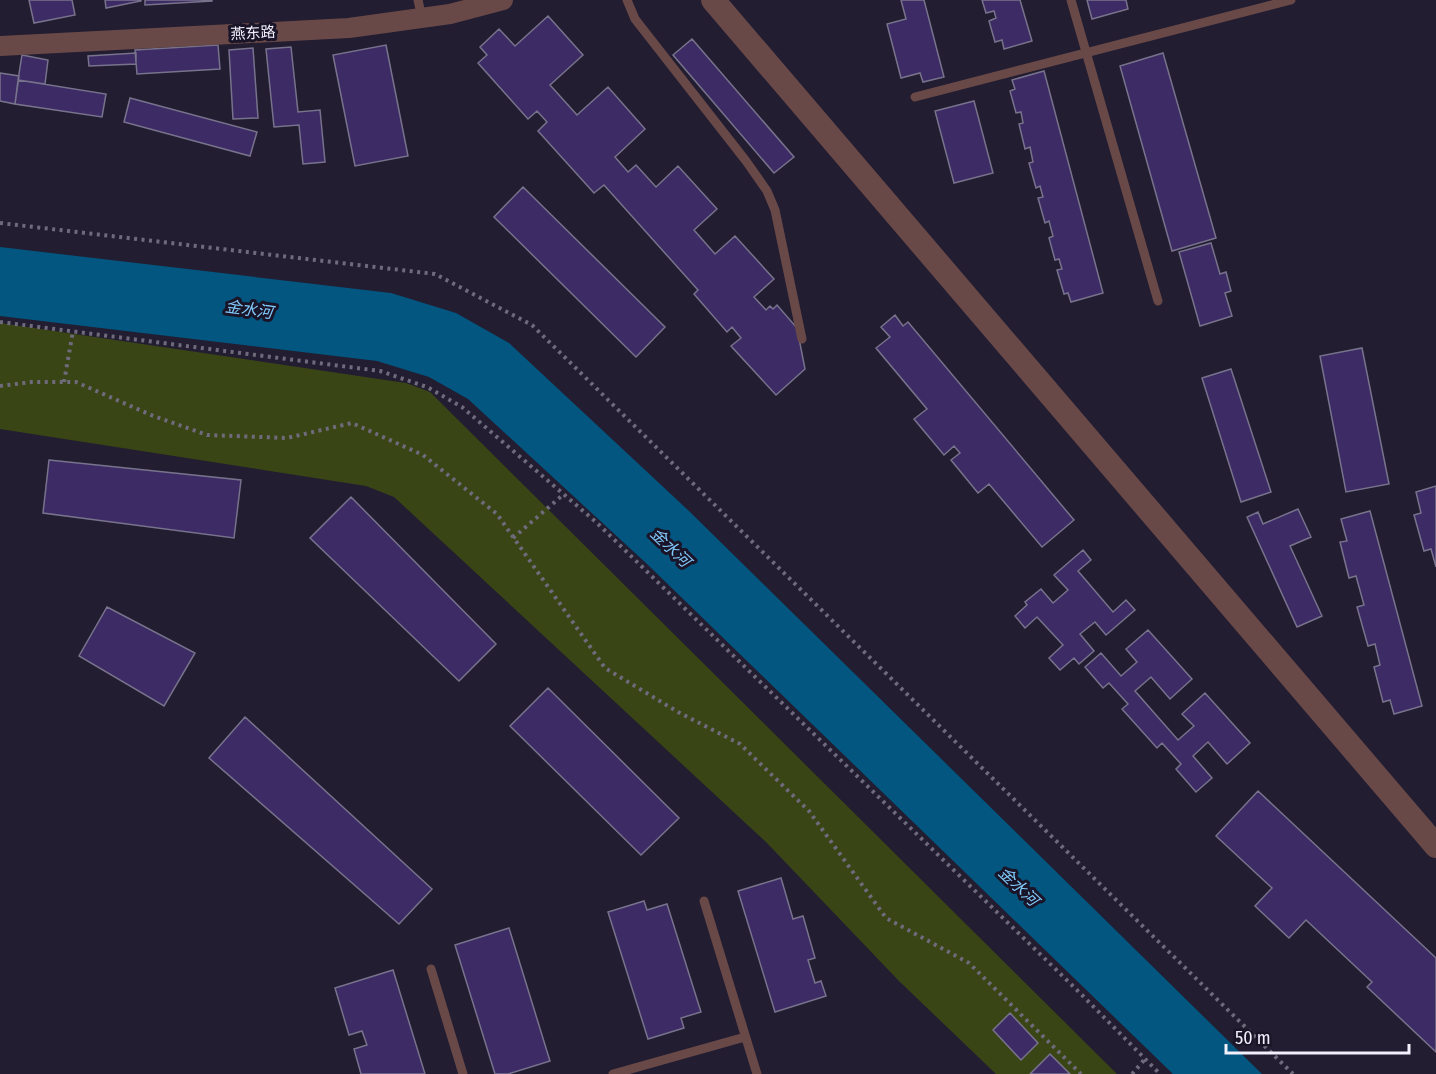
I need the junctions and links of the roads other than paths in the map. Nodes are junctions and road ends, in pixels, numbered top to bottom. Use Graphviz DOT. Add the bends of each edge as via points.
graph roads {
  1 [pos="503,0"];
  2 [pos="627,0"];
  3 [pos="713,0"];
  4 [pos="1071,0"];
  5 [pos="1291,0"];
  6 [pos="420,9"];
  7 [pos="0,46"];
  8 [pos="1086,53"];
  9 [pos="915,97"];
  10 [pos="1158,301"];
  11 [pos="802,339"];
  12 [pos="1436,846"];
  13 [pos="704,901"];
  14 [pos="431,969"];
  15 [pos="746,1037"];
  16 [pos="463,1074"];
  17 [pos="613,1074"];
  18 [pos="757,1074"];
  1 -- 6 [label="street, 燕东路" via="450,14"];
  2 -- 11 [label="lane" via="636,19 767,192 775,210"];
  3 -- 12 [label="street"];
  4 -- 8 [label="lane"];
  5 -- 8 [label="lane"];
  6 -- 7 [label="street, 燕东路" via="349,28"];
  8 -- 9 [label="lane"];
  8 -- 10 [label="lane"];
  13 -- 15 [label="lane"];
  14 -- 16 [label="lane"];
  15 -- 17 [label="lane"];
  15 -- 18 [label="lane"];
}
